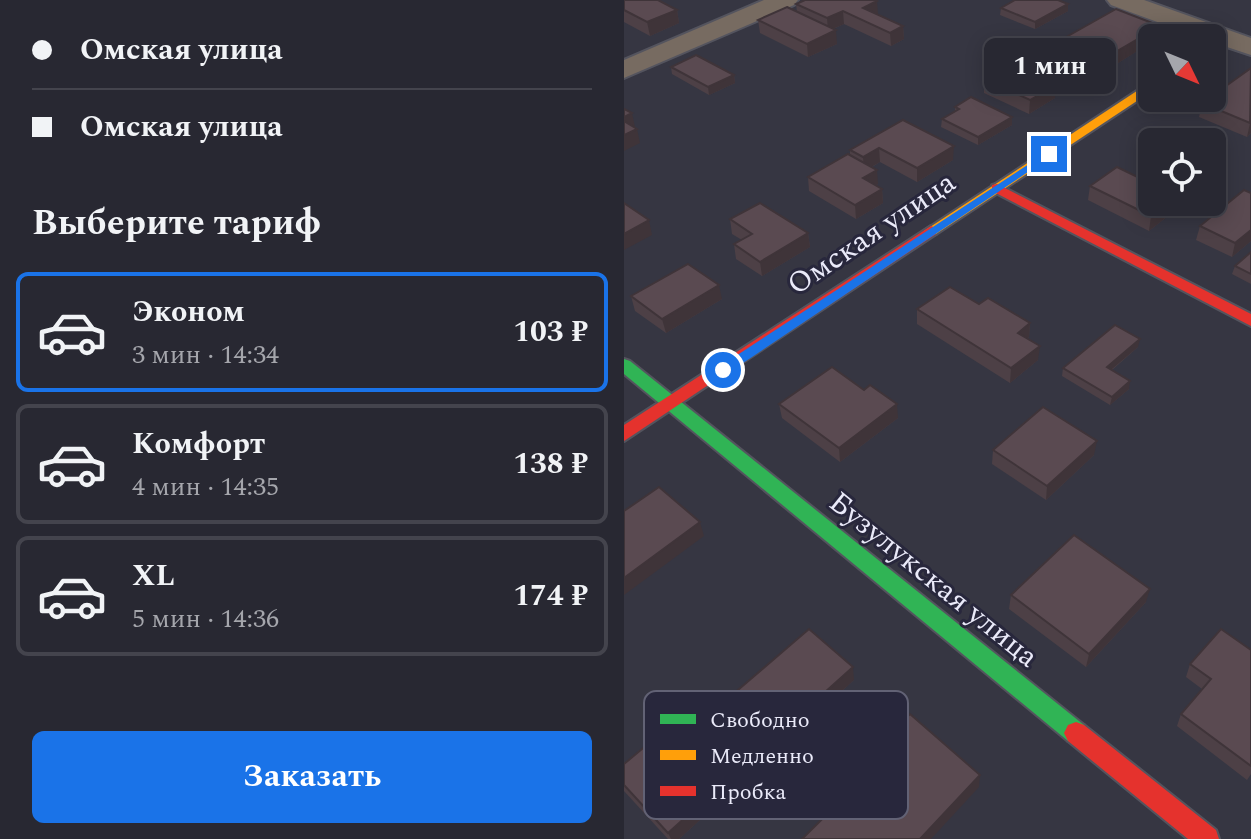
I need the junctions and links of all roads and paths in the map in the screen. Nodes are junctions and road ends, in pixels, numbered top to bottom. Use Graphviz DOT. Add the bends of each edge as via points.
graph roads {
  1 [pos="785,0"];
  2 [pos="1120,0"];
  3 [pos="1251,20"];
  4 [pos="1176,24"];
  5 [pos="1226,37"];
  6 [pos="1226,43"];
  7 [pos="1251,47"];
  8 [pos="624,70"];
  9 [pos="1138,94"];
  10 [pos="997,188"];
  11 [pos="1251,321"];
  12 [pos="624,365"];
  13 [pos="673,403"];
  14 [pos="624,434"];
  15 [pos="1207,839"];
  1 -- 8 [label="street"];
  2 -- 4 [label="street"];
  3 -- 5 [label="street"];
  6 -- 7 [label="street"];
  9 -- 10 [label="street, Омская улица"];
  10 -- 11 [label="street"];
  10 -- 13 [label="street, Омская улица"];
  12 -- 13 [label="street, Бузулукская улица"];
  13 -- 14 [label="street, Омская улица"];
  13 -- 15 [label="street, Бузулукская улица"];
}
